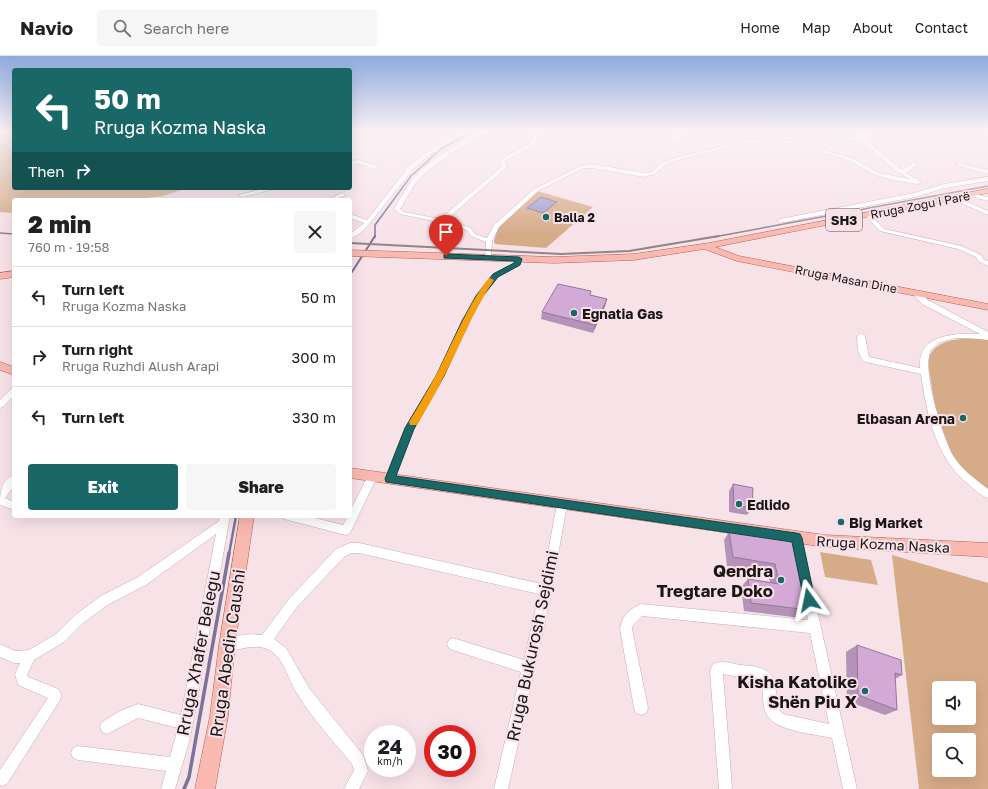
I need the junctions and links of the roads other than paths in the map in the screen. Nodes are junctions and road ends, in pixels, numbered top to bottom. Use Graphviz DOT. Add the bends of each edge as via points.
graph roads {
  1 [pos="413,166"];
  2 [pos="432,166"];
  3 [pos="505,166"];
  4 [pos="590,166"];
  5 [pos="593,166"];
  6 [pos="661,166"];
  7 [pos="863,166"];
  8 [pos="894,166"];
  9 [pos="912,166"];
  10 [pos="966,166"];
  11 [pos="988,172"];
  12 [pos="902,173"];
  13 [pos="988,179"];
  14 [pos="918,182"];
  15 [pos="933,189"];
  16 [pos="988,191"];
  17 [pos="258,192"];
  18 [pos="342,195"];
  19 [pos="970,195"];
  20 [pos="240,197"];
  21 [pos="335,198"];
  22 [pos="954,198"];
  23 [pos="988,199"];
  24 [pos="988,213"];
  25 [pos="868,215"];
  26 [pos="352,217"];
  27 [pos="442,221"];
  28 [pos="780,221"];
  29 [pos="367,222"];
  30 [pos="352,236"];
  31 [pos="489,241"];
  32 [pos="733,242"];
  33 [pos="709,246"];
  34 [pos="674,252"];
  35 [pos="352,253"];
  36 [pos="737,256"];
  37 [pos="488,258"];
  38 [pos="519,259"];
  39 [pos="988,264"];
  40 [pos="12,274"];
  41 [pos="0,276"];
  42 [pos="916,293"];
  43 [pos="988,303"];
  44 [pos="988,307"];
  45 [pos="861,336"];
  46 [pos="988,336"];
  47 [pos="0,366"];
  48 [pos="12,370"];
  49 [pos="925,372"];
  50 [pos="12,394"];
  51 [pos="0,405"];
  52 [pos="352,473"];
  53 [pos="372,477"];
  54 [pos="390,479"];
  55 [pos="12,482"];
  56 [pos="988,494"];
  57 [pos="0,497"];
  58 [pos="0,501"];
  59 [pos="562,504"];
  60 [pos="12,505"];
  61 [pos="247,518"];
  62 [pos="296,518"];
  63 [pos="352,518"];
  64 [pos="352,518"];
  65 [pos="223,520"];
  66 [pos="796,538"];
  67 [pos="988,550"];
  68 [pos="546,590"];
  69 [pos="815,627"];
  70 [pos="264,642"];
  71 [pos="227,644"];
  72 [pos="453,644"];
  73 [pos="0,650"];
  74 [pos="30,656"];
  75 [pos="529,668"];
  76 [pos="641,708"];
  77 [pos="186,723"];
  78 [pos="107,727"];
  79 [pos="837,732"];
  80 [pos="78,753"];
  81 [pos="175,765"];
  82 [pos="2,779"];
  83 [pos="725,787"];
  84 [pos="168,789"];
  85 [pos="205,789"];
  86 [pos="351,789"];
  87 [pos="501,789"];
  88 [pos="850,789"];
  1 -- 29 [label="street"];
  2 -- 27 [label="street" via="415,181 397,209 402,213"];
  3 -- 27 [label="street"];
  4 -- 31 [label="street" via="583,167 536,190 496,226"];
  5 -- 6 [label="street" via="644,175"];
  7 -- 14 [label="street" via="877,174"];
  8 -- 12 [label="street"];
  9 -- 12 [label="street"];
  10 -- 11 [label="street"];
  12 -- 14 [label="street"];
  13 -- 15 [label="street"];
  14 -- 15 [label="street"];
  15 -- 28 [label="street" via="915,195"];
  16 -- 19 [label="main road, Rruga Zogu i Parë / SH3"];
  17 -- 20 [label="street"];
  18 -- 21 [label="street"];
  19 -- 22 [label="main road, Rruga Zogu i Parë / SH3"];
  19 -- 23 [label="street"];
  22 -- 24 [label="street"];
  22 -- 25 [label="main road, Rruga Zogu i Parë / SH3"];
  25 -- 32 [label="main road, Rruga Zogu i Parë / SH3"];
  25 -- 39 [label="street" via="882,230 960,247 979,256 980,260"];
  26 -- 29 [label="street"];
  27 -- 31 [label="street" via="469,229 473,235"];
  29 -- 30 [label="street"];
  31 -- 37 [label="street"];
  32 -- 33 [label="main road, Rruga Zogu i Parë / SH3"];
  32 -- 36 [label="main road" via="731,249"];
  33 -- 34 [label="main road, SH3"];
  33 -- 36 [label="main road, Rruga Masan Dine"];
  34 -- 36 [label="main road"];
  34 -- 38 [label="main road, SH3" via="594,260"];
  35 -- 37 [label="main road, SH3"];
  36 -- 42 [label="main road, Rruga Masan Dine"];
  36 -- 43 [label="main road, Rruga Masan Dine"];
  37 -- 38 [label="main road, SH3"];
  38 -- 54 [label="street" via="517,264 495,275 479,296 440,376 410,428"];
  40 -- 41 [label="main road"];
  42 -- 44 [label="main road, Rruga Masan Dine"];
  42 -- 46 [label="street" via="925,302"];
  45 -- 49 [label="street" via="866,359"];
  46 -- 49 [label="street" via="959,336 937,342 924,356"];
  47 -- 48 [label="main road"];
  49 -- 56 [label="street" via="943,448 962,473"];
  50 -- 51 [label="street"];
  52 -- 53 [label="main road, Rruga Kozma Naska"];
  53 -- 54 [label="main road, Rruga Kozma Naska"];
  53 -- 63 [label="street"];
  54 -- 59 [label="main road, Rruga Kozma Naska"];
  55 -- 57 [label="street"];
  58 -- 60 [label="street"];
  59 -- 66 [label="main road, Rruga Kozma Naska"];
  59 -- 68 [label="street, Rruga Bukurosh Sejdimi"];
  61 -- 71 [label="main road, Rruga Abedin Caushi"];
  62 -- 64 [label="street" via="346,530"];
  65 -- 74 [label="street" via="142,581 105,600 79,619 60,638"];
  65 -- 77 [label="street, Rruga Xhafer Belegu"];
  66 -- 67 [label="main road, Rruga Kozma Naska"];
  66 -- 69 [label="street"];
  68 -- 70 [label="street" via="350,548 340,554 293,603"];
  68 -- 75 [label="street, Rruga Bukurosh Sejdimi"];
  69 -- 76 [label="street" via="642,610 627,622 626,630"];
  69 -- 79 [label="street"];
  70 -- 71 [label="street" via="252,640"];
  70 -- 86 [label="street" via="277,648 286,657 303,692 358,760 361,771"];
  71 -- 85 [label="main road, Rruga Abedin Caushi"];
  72 -- 75 [label="street"];
  73 -- 74 [label="street" via="14,657"];
  74 -- 82 [label="street" via="21,674 22,681 51,692 55,695 54,700"];
  75 -- 87 [label="street, Rruga Bukurosh Sejdimi"];
  77 -- 78 [label="street" via="138,711"];
  77 -- 81 [label="street, Rruga Xhafer Belegu"];
  79 -- 83 [label="street" via="780,720 772,712 768,681 765,677 717,668"];
  79 -- 88 [label="street"];
  80 -- 81 [label="street"];
  81 -- 84 [label="street, Rruga Xhafer Belegu"];
}
